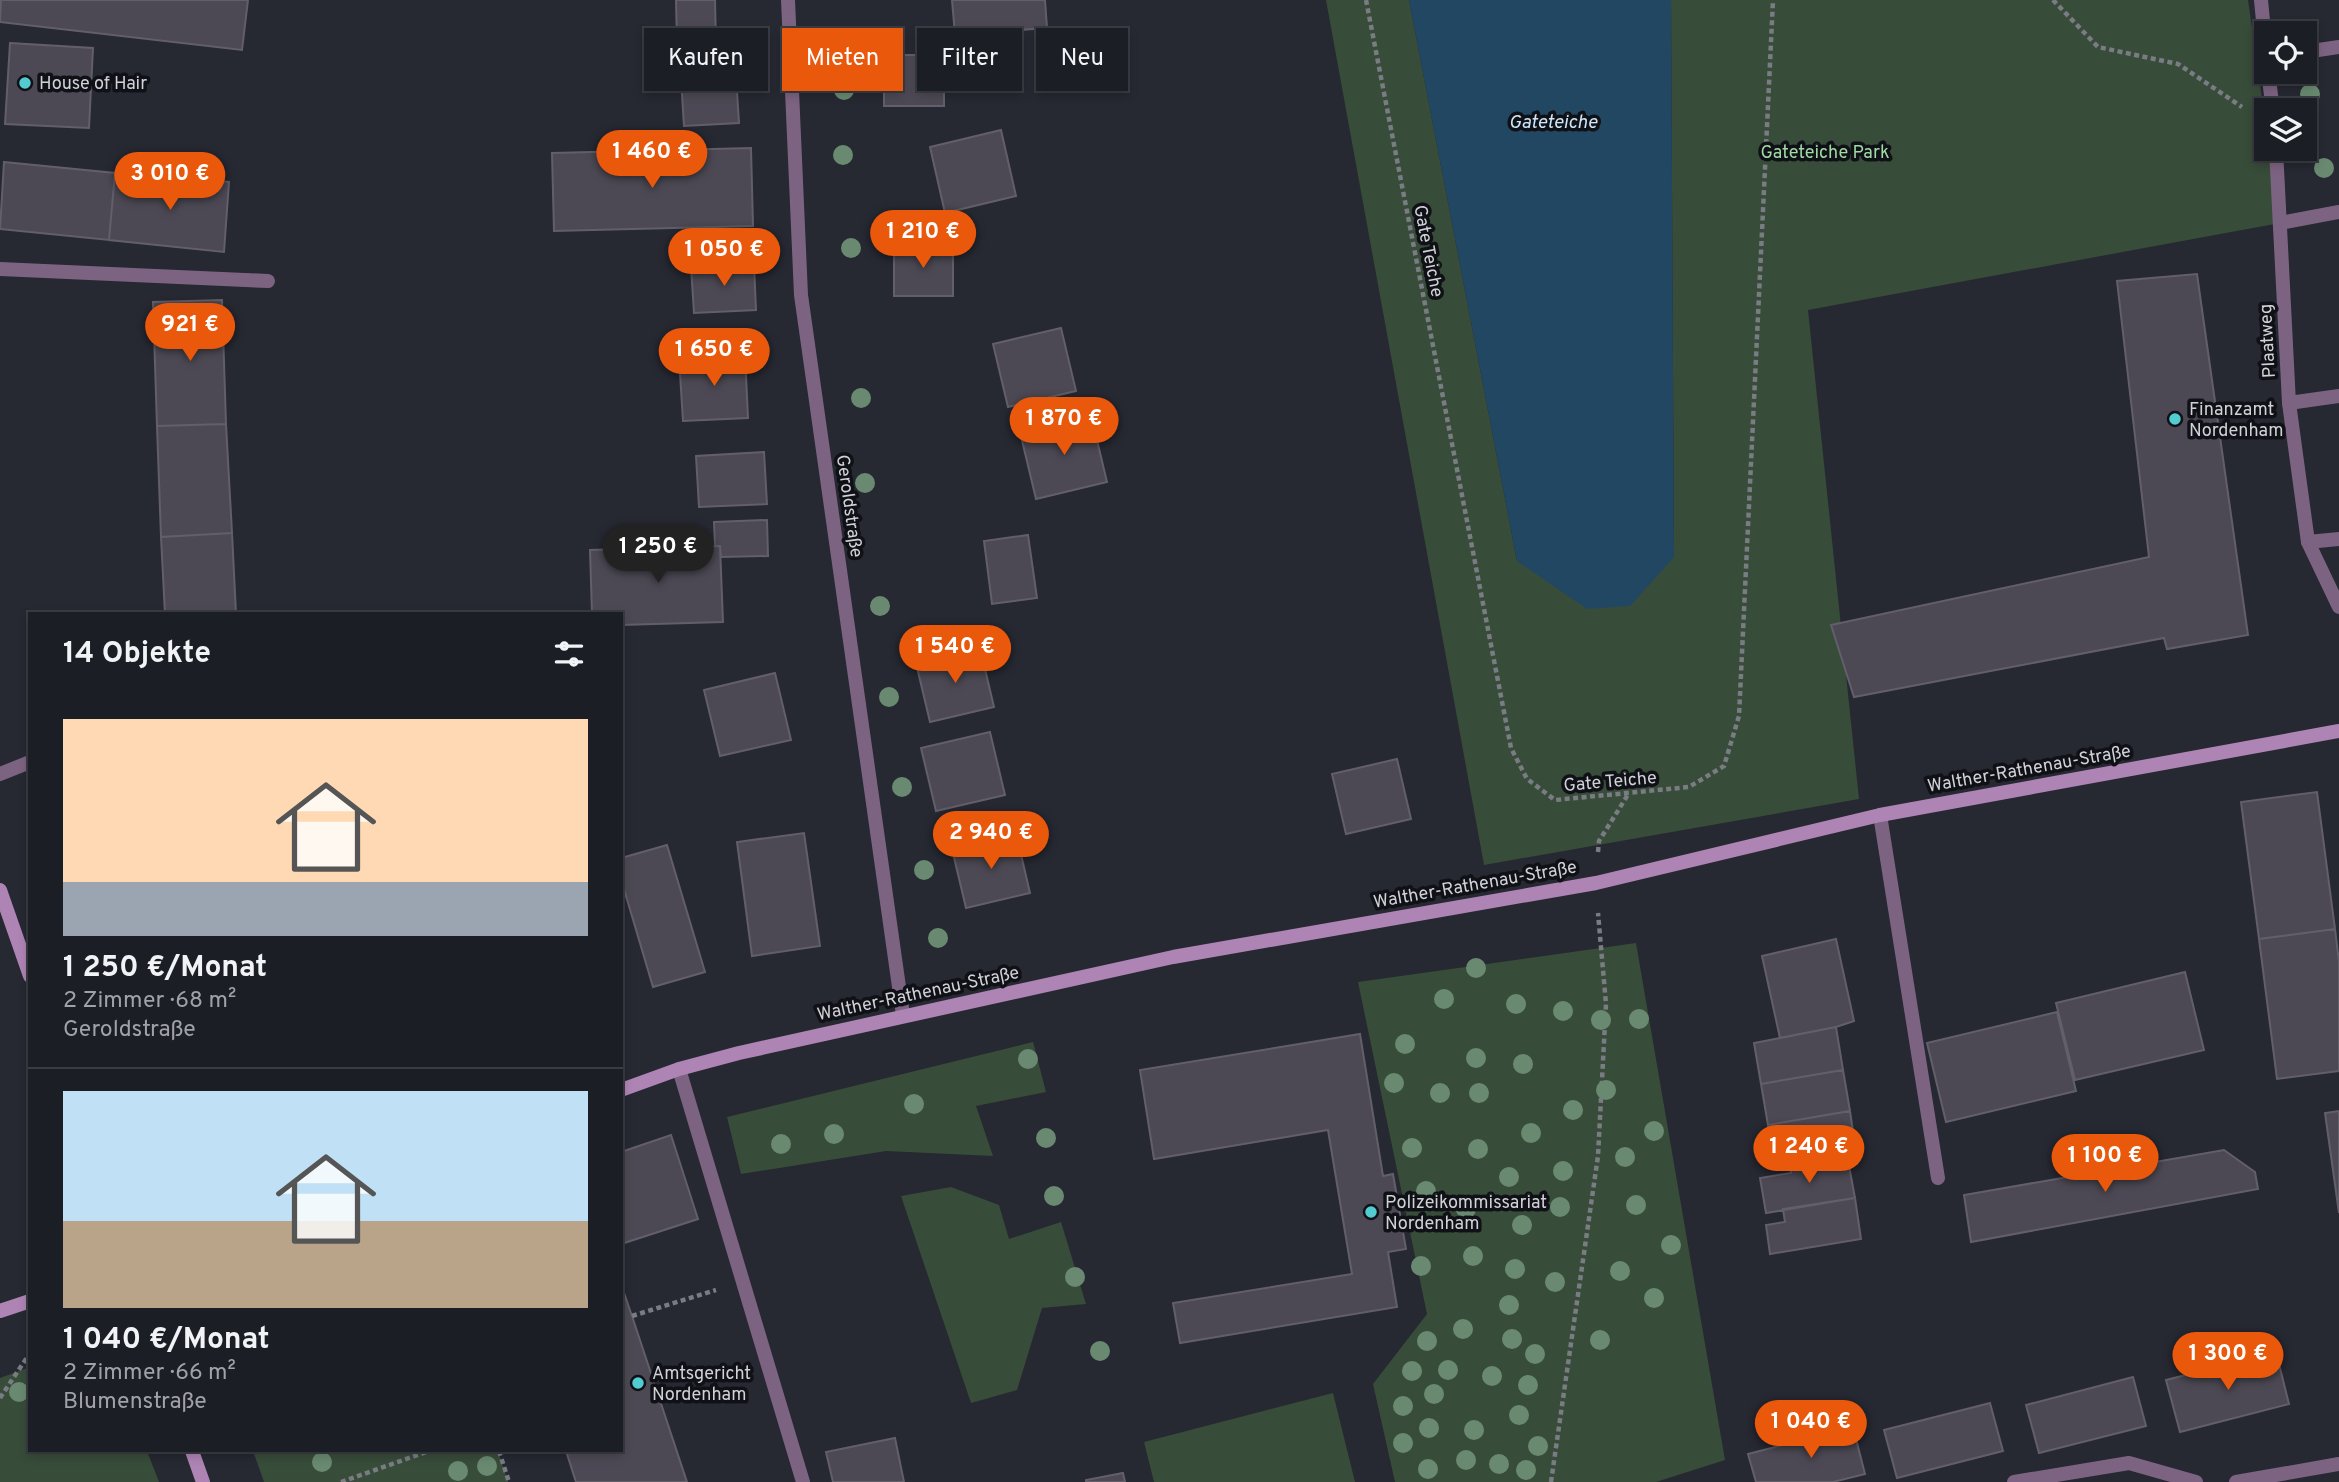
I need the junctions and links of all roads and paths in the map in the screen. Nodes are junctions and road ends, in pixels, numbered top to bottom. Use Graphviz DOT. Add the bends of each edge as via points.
graph roads {
  1 [pos="788,0"];
  2 [pos="1366,0"];
  3 [pos="1773,0"];
  4 [pos="2053,0"];
  5 [pos="2261,0"];
  6 [pos="2263,21"];
  7 [pos="2339,47"];
  8 [pos="2317,50"];
  9 [pos="2244,109"];
  10 [pos="2277,161"];
  11 [pos="2339,212"];
  12 [pos="2280,223"];
  13 [pos="0,270"];
  14 [pos="268,281"];
  15 [pos="2339,396"];
  16 [pos="2289,403"];
  17 [pos="2339,539"];
  18 [pos="2308,542"];
  19 [pos="2339,607"];
  20 [pos="2339,731"];
  21 [pos="28,763"];
  22 [pos="0,774"];
  23 [pos="1629,793"];
  24 [pos="1880,815"];
  25 [pos="1596,883"];
  26 [pos="0,890"];
  27 [pos="28,970"];
  28 [pos="903,1015"];
  29 [pos="679,1069"];
  30 [pos="623,1089"];
  31 [pos="1938,1178"];
  32 [pos="743,1282"];
  33 [pos="28,1302"];
  34 [pos="0,1311"];
  35 [pos="632,1316"];
  36 [pos="28,1356"];
  37 [pos="0,1398"];
  38 [pos="192,1452"];
  39 [pos="426,1452"];
  40 [pos="499,1452"];
  41 [pos="2339,1464"];
  42 [pos="202,1482"];
  43 [pos="341,1482"];
  44 [pos="509,1482"];
  45 [pos="803,1482"];
  46 [pos="1551,1482"];
  47 [pos="2014,1482"];
  48 [pos="2196,1482"];
  49 [pos="2236,1482"];
  1 -- 28 [label="street, Geroldstraße" via="801,295"];
  2 -- 23 [label="path, Gate Teiche" via="1511,748 1527,779 1555,800"];
  3 -- 23 [label="path, Gate Teiche" via="1739,716 1724,766 1689,788"];
  4 -- 9 [label="path" via="2098,47 2178,64"];
  5 -- 6 [label="street"];
  7 -- 8 [label="street"];
  10 -- 12 [label="street, Plaatweg"];
  11 -- 12 [label="street"];
  12 -- 16 [label="street, Plaatweg"];
  13 -- 14 [label="street"];
  15 -- 16 [label="street"];
  16 -- 18 [label="street, Plaatweg"];
  17 -- 18 [label="street"];
  18 -- 19 [label="street, Plaatweg"];
  20 -- 24 [label="street, Walther-Rathenau-Straße"];
  21 -- 22 [label="street"];
  23 -- 25 [label="path" via="1599,841"];
  24 -- 25 [label="street, Walther-Rathenau-Straße"];
  24 -- 31 [label="street"];
  25 -- 28 [label="street, Walther-Rathenau-Straße" via="1173,957"];
  25 -- 46 [label="path" via="1606,1004 1598,1156"];
  26 -- 27 [label="street"];
  28 -- 29 [label="street, Walther-Rathenau-Straße"];
  29 -- 30 [label="street, Walther-Rathenau-Straße"];
  29 -- 32 [label="street"];
  32 -- 35 [label="path"];
  32 -- 45 [label="street"];
  33 -- 34 [label="street"];
  36 -- 37 [label="path"];
  38 -- 42 [label="street"];
  39 -- 43 [label="path"];
  40 -- 44 [label="path"];
  41 -- 49 [label="street"];
  47 -- 48 [label="street" via="2129,1463"];
}
